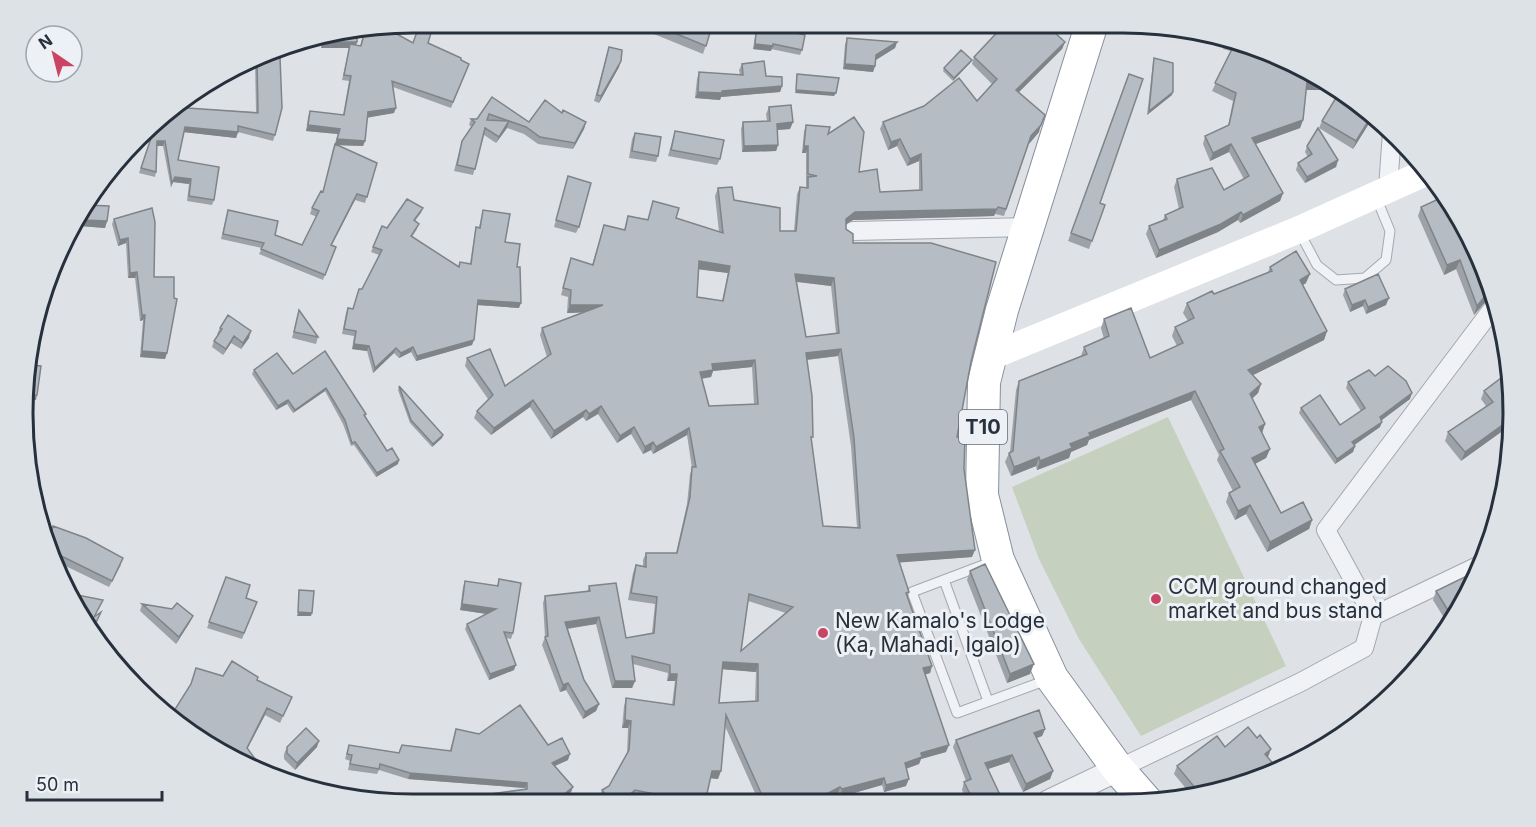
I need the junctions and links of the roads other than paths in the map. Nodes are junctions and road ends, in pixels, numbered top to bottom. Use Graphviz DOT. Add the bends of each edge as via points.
graph roads {
  1 [pos="1089,33"];
  2 [pos="1390,142"];
  3 [pos="1419,175"];
  4 [pos="1381,192"];
  5 [pos="1027,227"];
  6 [pos="1298,230"];
  7 [pos="852,231"];
  8 [pos="1489,313"];
  9 [pos="992,356"];
  10 [pos="998,560"];
  11 [pos="1469,570"];
  12 [pos="944,580"];
  13 [pos="1373,616"];
  14 [pos="1052,678"];
  15 [pos="988,701"];
  16 [pos="1118,769"];
  17 [pos="1139,793"];
  18 [pos="1066,794"];
  1 -- 5 [label="highway, T10"];
  2 -- 4 [label="street"];
  3 -- 4 [label="main road"];
  4 -- 6 [label="main road"];
  4 -- 6 [label="lane" via="1390,231 1386,260 1365,278 1336,280 1317,265"];
  5 -- 7 [label="street"];
  5 -- 9 [label="highway, T10"];
  6 -- 9 [label="main road"];
  8 -- 13 [label="street" via="1326,530"];
  9 -- 10 [label="highway, T10" via="984,382 982,495"];
  10 -- 12 [label="lane"];
  10 -- 14 [label="highway, T10"];
  11 -- 13 [label="street"];
  12 -- 15 [label="lane"];
  12 -- 15 [label="lane" via="912,592 957,713"];
  13 -- 16 [label="street" via="1364,648"];
  14 -- 15 [label="lane"];
  14 -- 16 [label="highway, T10"];
  16 -- 17 [label="highway, T10"];
  16 -- 18 [label="street"];
}
